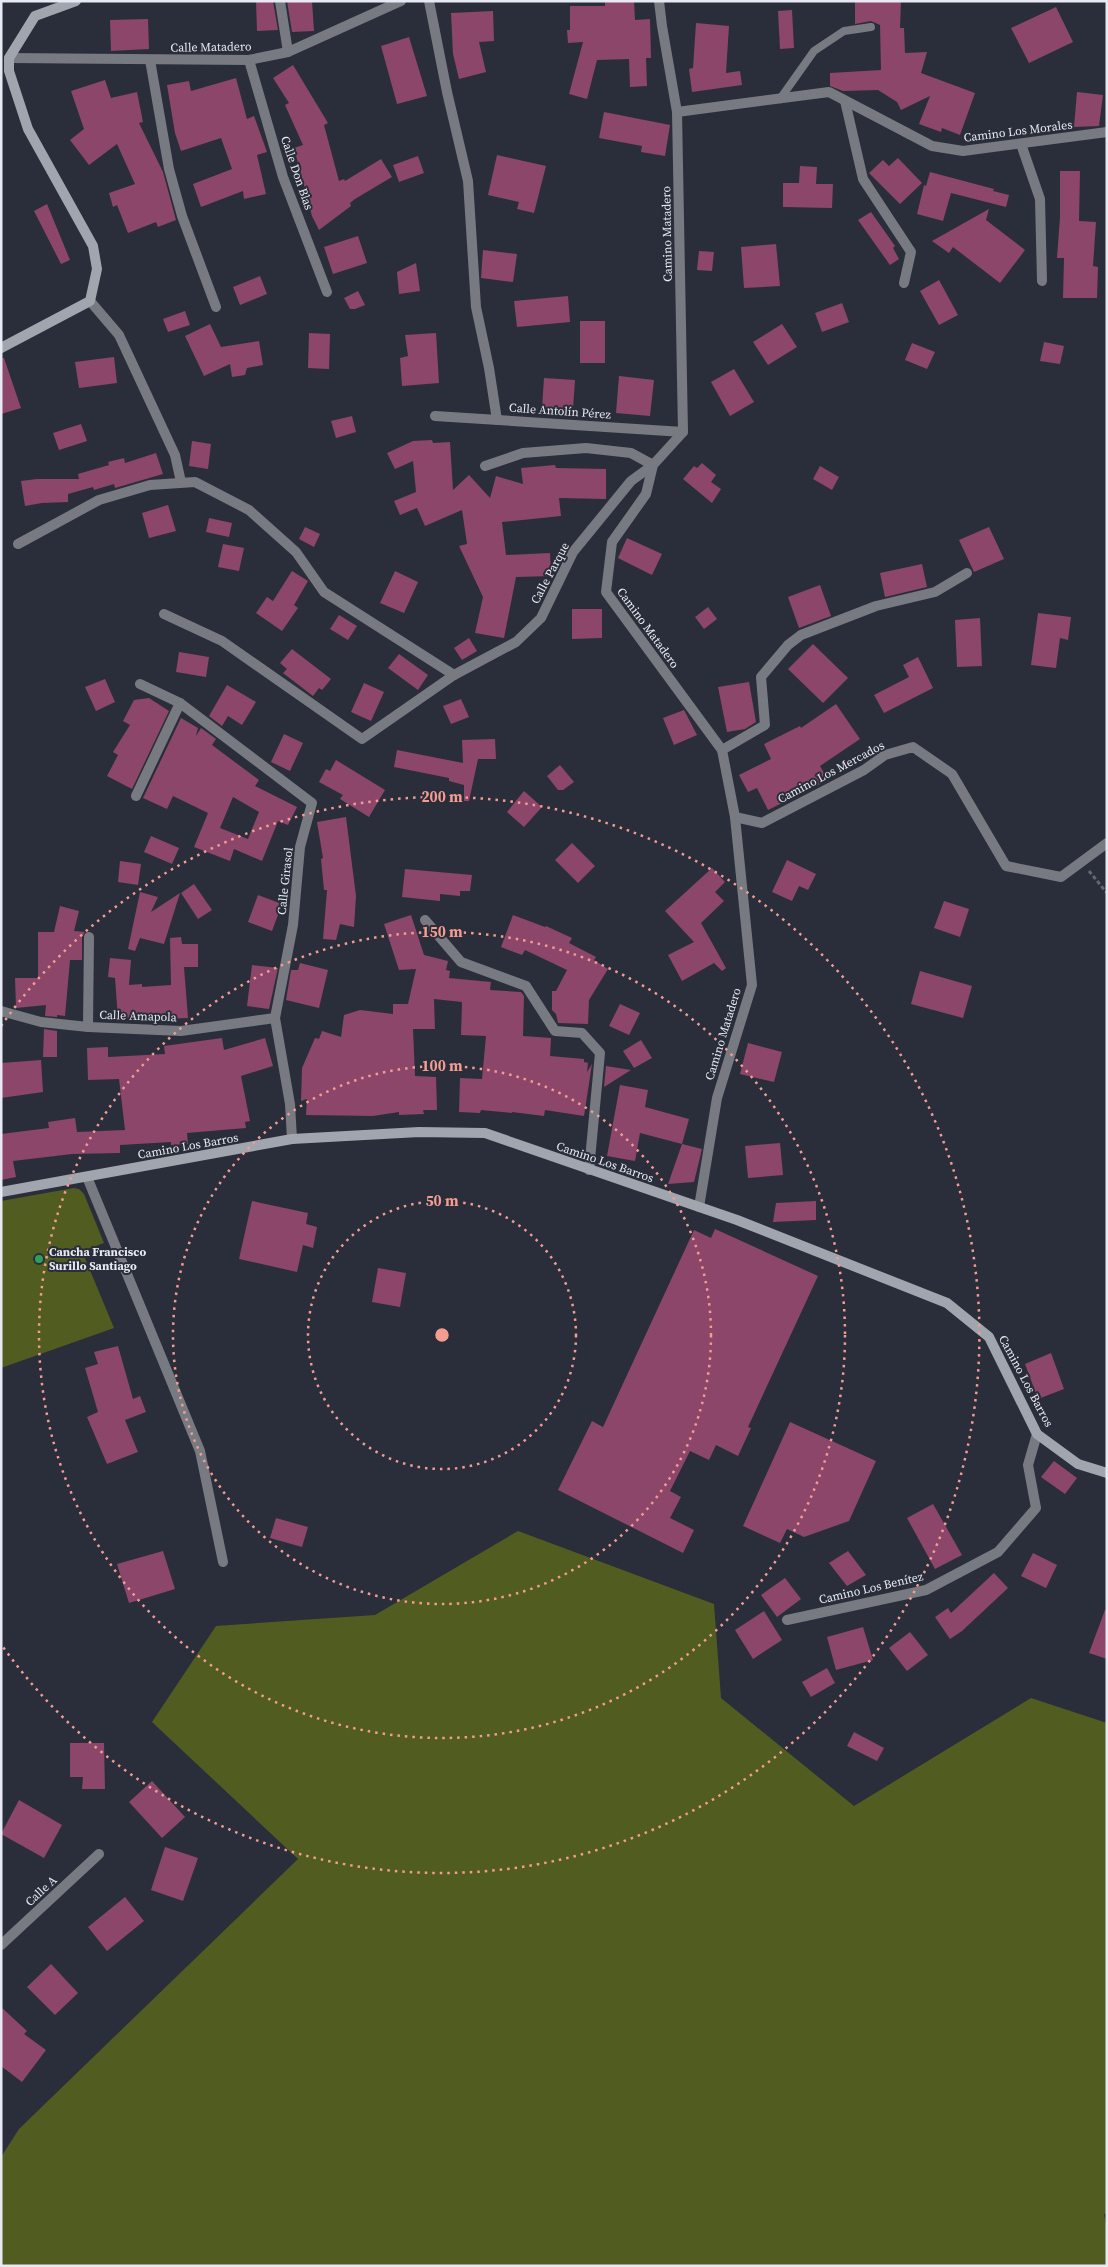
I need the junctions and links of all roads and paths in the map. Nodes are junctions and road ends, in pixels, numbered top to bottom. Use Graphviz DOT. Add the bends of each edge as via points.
graph roads {
  1 [pos="76,1"];
  2 [pos="280,1"];
  3 [pos="401,1"];
  4 [pos="429,1"];
  5 [pos="660,1"];
  6 [pos="872,27"];
  7 [pos="288,52"];
  8 [pos="9,58"];
  9 [pos="150,60"];
  10 [pos="248,60"];
  11 [pos="5,73"];
  12 [pos="780,99"];
  13 [pos="845,101"];
  14 [pos="677,112"];
  15 [pos="1107,132"];
  16 [pos="1021,144"];
  17 [pos="1042,281"];
  18 [pos="904,283"];
  19 [pos="327,292"];
  20 [pos="90,301"];
  21 [pos="216,307"];
  22 [pos="1,348"];
  23 [pos="435,416"];
  24 [pos="497,420"];
  25 [pos="683,432"];
  26 [pos="653,465"];
  27 [pos="485,466"];
  28 [pos="181,482"];
  29 [pos="18,544"];
  30 [pos="967,573"];
  31 [pos="164,614"];
  32 [pos="454,674"];
  33 [pos="140,684"];
  34 [pos="180,704"];
  35 [pos="722,750"];
  36 [pos="136,796"];
  37 [pos="735,817"];
  38 [pos="1107,843"];
  39 [pos="1083,862"];
  40 [pos="1107,893"];
  41 [pos="424,920"];
  42 [pos="89,937"];
  43 [pos="1,1011"];
  44 [pos="275,1018"];
  45 [pos="88,1027"];
  46 [pos="292,1139"];
  47 [pos="589,1170"];
  48 [pos="87,1177"];
  49 [pos="1,1192"];
  50 [pos="698,1207"];
  51 [pos="1037,1434"];
  52 [pos="1107,1473"];
  53 [pos="223,1562"];
  54 [pos="787,1620"];
  55 [pos="99,1854"];
  56 [pos="1,1945"];
  1 -- 8 [label="street" via="35,16"];
  2 -- 7 [label="street"];
  3 -- 7 [label="street, Calle Matadero"];
  4 -- 24 [label="street" via="468,181 476,307"];
  5 -- 14 [label="street, Camino Matadero"];
  6 -- 12 [label="lane" via="844,31 814,51"];
  7 -- 10 [label="street, Calle Matadero"];
  8 -- 9 [label="street, Calle Matadero"];
  8 -- 11 [label="street"];
  9 -- 10 [label="street, Calle Matadero"];
  9 -- 21 [label="street" via="171,178"];
  10 -- 19 [label="street, Calle Don Blas" via="283,177"];
  11 -- 20 [label="street" via="28,129 93,246 97,269"];
  12 -- 13 [label="street, Camino Los Morales" via="829,92"];
  12 -- 14 [label="street, Camino Los Morales"];
  13 -- 16 [label="street, Camino Los Morales" via="932,146 963,151"];
  13 -- 18 [label="street" via="863,179 911,252"];
  14 -- 25 [label="street, Camino Matadero"];
  15 -- 16 [label="street, Camino Los Morales"];
  16 -- 17 [label="street" via="1040,199"];
  20 -- 22 [label="street"];
  20 -- 28 [label="street" via="119,335 175,455"];
  23 -- 24 [label="street, Calle Antolín Pérez"];
  24 -- 25 [label="street, Calle Antolín Pérez"];
  25 -- 26 [label="street, Camino Matadero"];
  26 -- 27 [label="street" via="632,453 586,448 522,454"];
  26 -- 32 [label="street, Calle Parque" via="631,481 574,552 540,618 516,642"];
  26 -- 35 [label="street, Camino Matadero" via="646,494 612,542 606,592"];
  28 -- 29 [label="street" via="150,485 99,500"];
  28 -- 32 [label="street" via="195,482 249,510 296,552 324,592"];
  30 -- 35 [label="street" via="935,592 876,606 794,640 761,677 765,725"];
  31 -- 32 [label="street, Calle Parque" via="222,641 362,738"];
  33 -- 34 [label="street, Calle Girasol"];
  34 -- 36 [label="street"];
  34 -- 44 [label="street, Calle Girasol" via="312,803 300,847 293,925"];
  35 -- 37 [label="street, Camino Matadero"];
  37 -- 39 [label="street, Camino Los Mercados" via="762,823 864,770 885,755 913,747 952,774 1006,866 1061,877"];
  37 -- 50 [label="street, Camino Matadero" via="752,985 717,1098"];
  38 -- 39 [label="street, Camino Los Mercados"];
  39 -- 40 [label="path"];
  41 -- 47 [label="street" via="461,962 526,986 555,1031 582,1033 600,1052"];
  42 -- 45 [label="street"];
  43 -- 45 [label="street, Calle Amapola" via="41,1022"];
  44 -- 45 [label="street, Calle Amapola" via="182,1030"];
  44 -- 46 [label="street, Calle Girasol" via="290,1104"];
  46 -- 47 [label="street, Camino Los Barros" via="484,1132"];
  46 -- 48 [label="street, Camino Los Barros"];
  47 -- 50 [label="street, Camino Los Barros"];
  48 -- 49 [label="street, Camino Los Barros"];
  48 -- 53 [label="street" via="200,1451"];
  50 -- 51 [label="street, Camino Los Barros" via="947,1303 989,1338"];
  51 -- 52 [label="street, Camino Los Barros" via="1078,1464"];
  51 -- 54 [label="street, Camino Los Benítez" via="1028,1465 1036,1508 998,1552 926,1590"];
  55 -- 56 [label="street, Calle A"];
}
